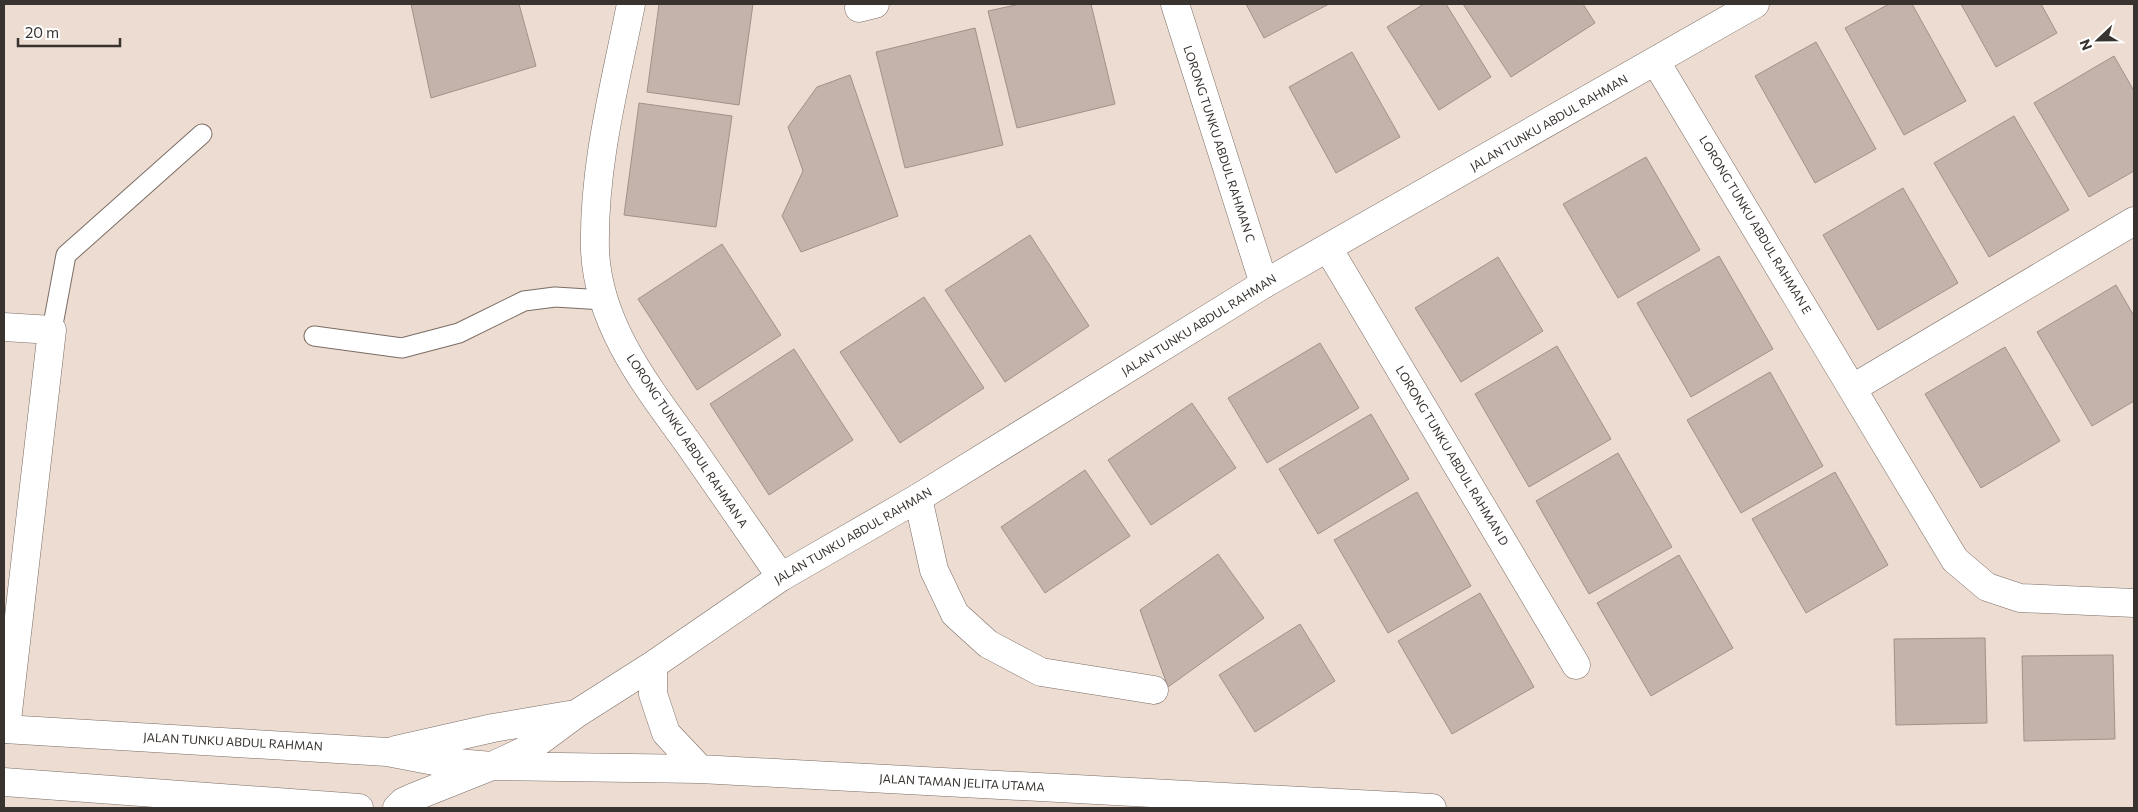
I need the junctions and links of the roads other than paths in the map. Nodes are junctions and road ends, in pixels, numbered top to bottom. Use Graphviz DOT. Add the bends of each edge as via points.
graph roads {
  1 [pos="631,4"];
  2 [pos="1174,4"];
  3 [pos="1756,4"];
  4 [pos="1656,62"];
  5 [pos="202,134"];
  6 [pos="2134,221"];
  7 [pos="1328,248"];
  8 [pos="1264,284"];
  9 [pos="604,300"];
  10 [pos="4,328"];
  11 [pos="52,330"];
  12 [pos="314,336"];
  13 [pos="1853,388"];
  14 [pos="918,498"];
  15 [pos="781,577"];
  16 [pos="2134,603"];
  17 [pos="653,665"];
  18 [pos="1576,665"];
  19 [pos="1154,690"];
  20 [pos="576,714"];
  21 [pos="5,729"];
  22 [pos="387,752"];
  23 [pos="492,766"];
  24 [pos="700,769"];
  25 [pos="4,782"];
  26 [pos="359,808"];
  27 [pos="397,808"];
  28 [pos="1432,808"];
  1 -- 9 [label="street, LORONG TUNKU ABDUL RAHMAN A" via="596,192 595,251"];
  2 -- 8 [label="street, LORONG TUNKU ABDUL RAHMAN C"];
  3 -- 4 [label="street, JALAN TUNKU ABDUL RAHMAN"];
  4 -- 7 [label="street, JALAN TUNKU ABDUL RAHMAN"];
  4 -- 13 [label="street, LORONG TUNKU ABDUL RAHMAN E"];
  5 -- 11 [label="lane" via="66,255"];
  6 -- 13 [label="street"];
  7 -- 8 [label="street, JALAN TUNKU ABDUL RAHMAN"];
  7 -- 18 [label="street, LORONG TUNKU ABDUL RAHMAN D"];
  8 -- 14 [label="street, JALAN TUNKU ABDUL RAHMAN"];
  9 -- 12 [label="lane" via="556,297 524,301 459,333 402,348"];
  9 -- 15 [label="street, LORONG TUNKU ABDUL RAHMAN A" via="630,360"];
  10 -- 11 [label="street"];
  11 -- 21 [label="street"];
  13 -- 16 [label="street, LORONG TUNKU ABDUL RAHMAN E" via="1956,560 1987,587 2020,598"];
  14 -- 15 [label="street, JALAN TUNKU ABDUL RAHMAN"];
  14 -- 19 [label="street" via="938,579 955,614 988,644 1041,672"];
  15 -- 17 [label="street, JALAN TUNKU ABDUL RAHMAN"];
  17 -- 20 [label="street, JALAN TUNKU ABDUL RAHMAN"];
  17 -- 24 [label="street" via="653,694 666,733"];
  20 -- 22 [label="street" via="493,728"];
  20 -- 23 [label="street, JALAN TUNKU ABDUL RAHMAN" via="530,748"];
  21 -- 22 [label="street, JALAN TUNKU ABDUL RAHMAN"];
  22 -- 23 [label="street, JALAN TUNKU ABDUL RAHMAN" via="434,761"];
  23 -- 24 [label="street, JALAN TAMAN JELITA UTAMA"];
  23 -- 27 [label="street, JALAN TUNKU ABDUL RAHMAN" via="414,797"];
  24 -- 28 [label="street, JALAN TAMAN JELITA UTAMA"];
  25 -- 26 [label="street"];
}
